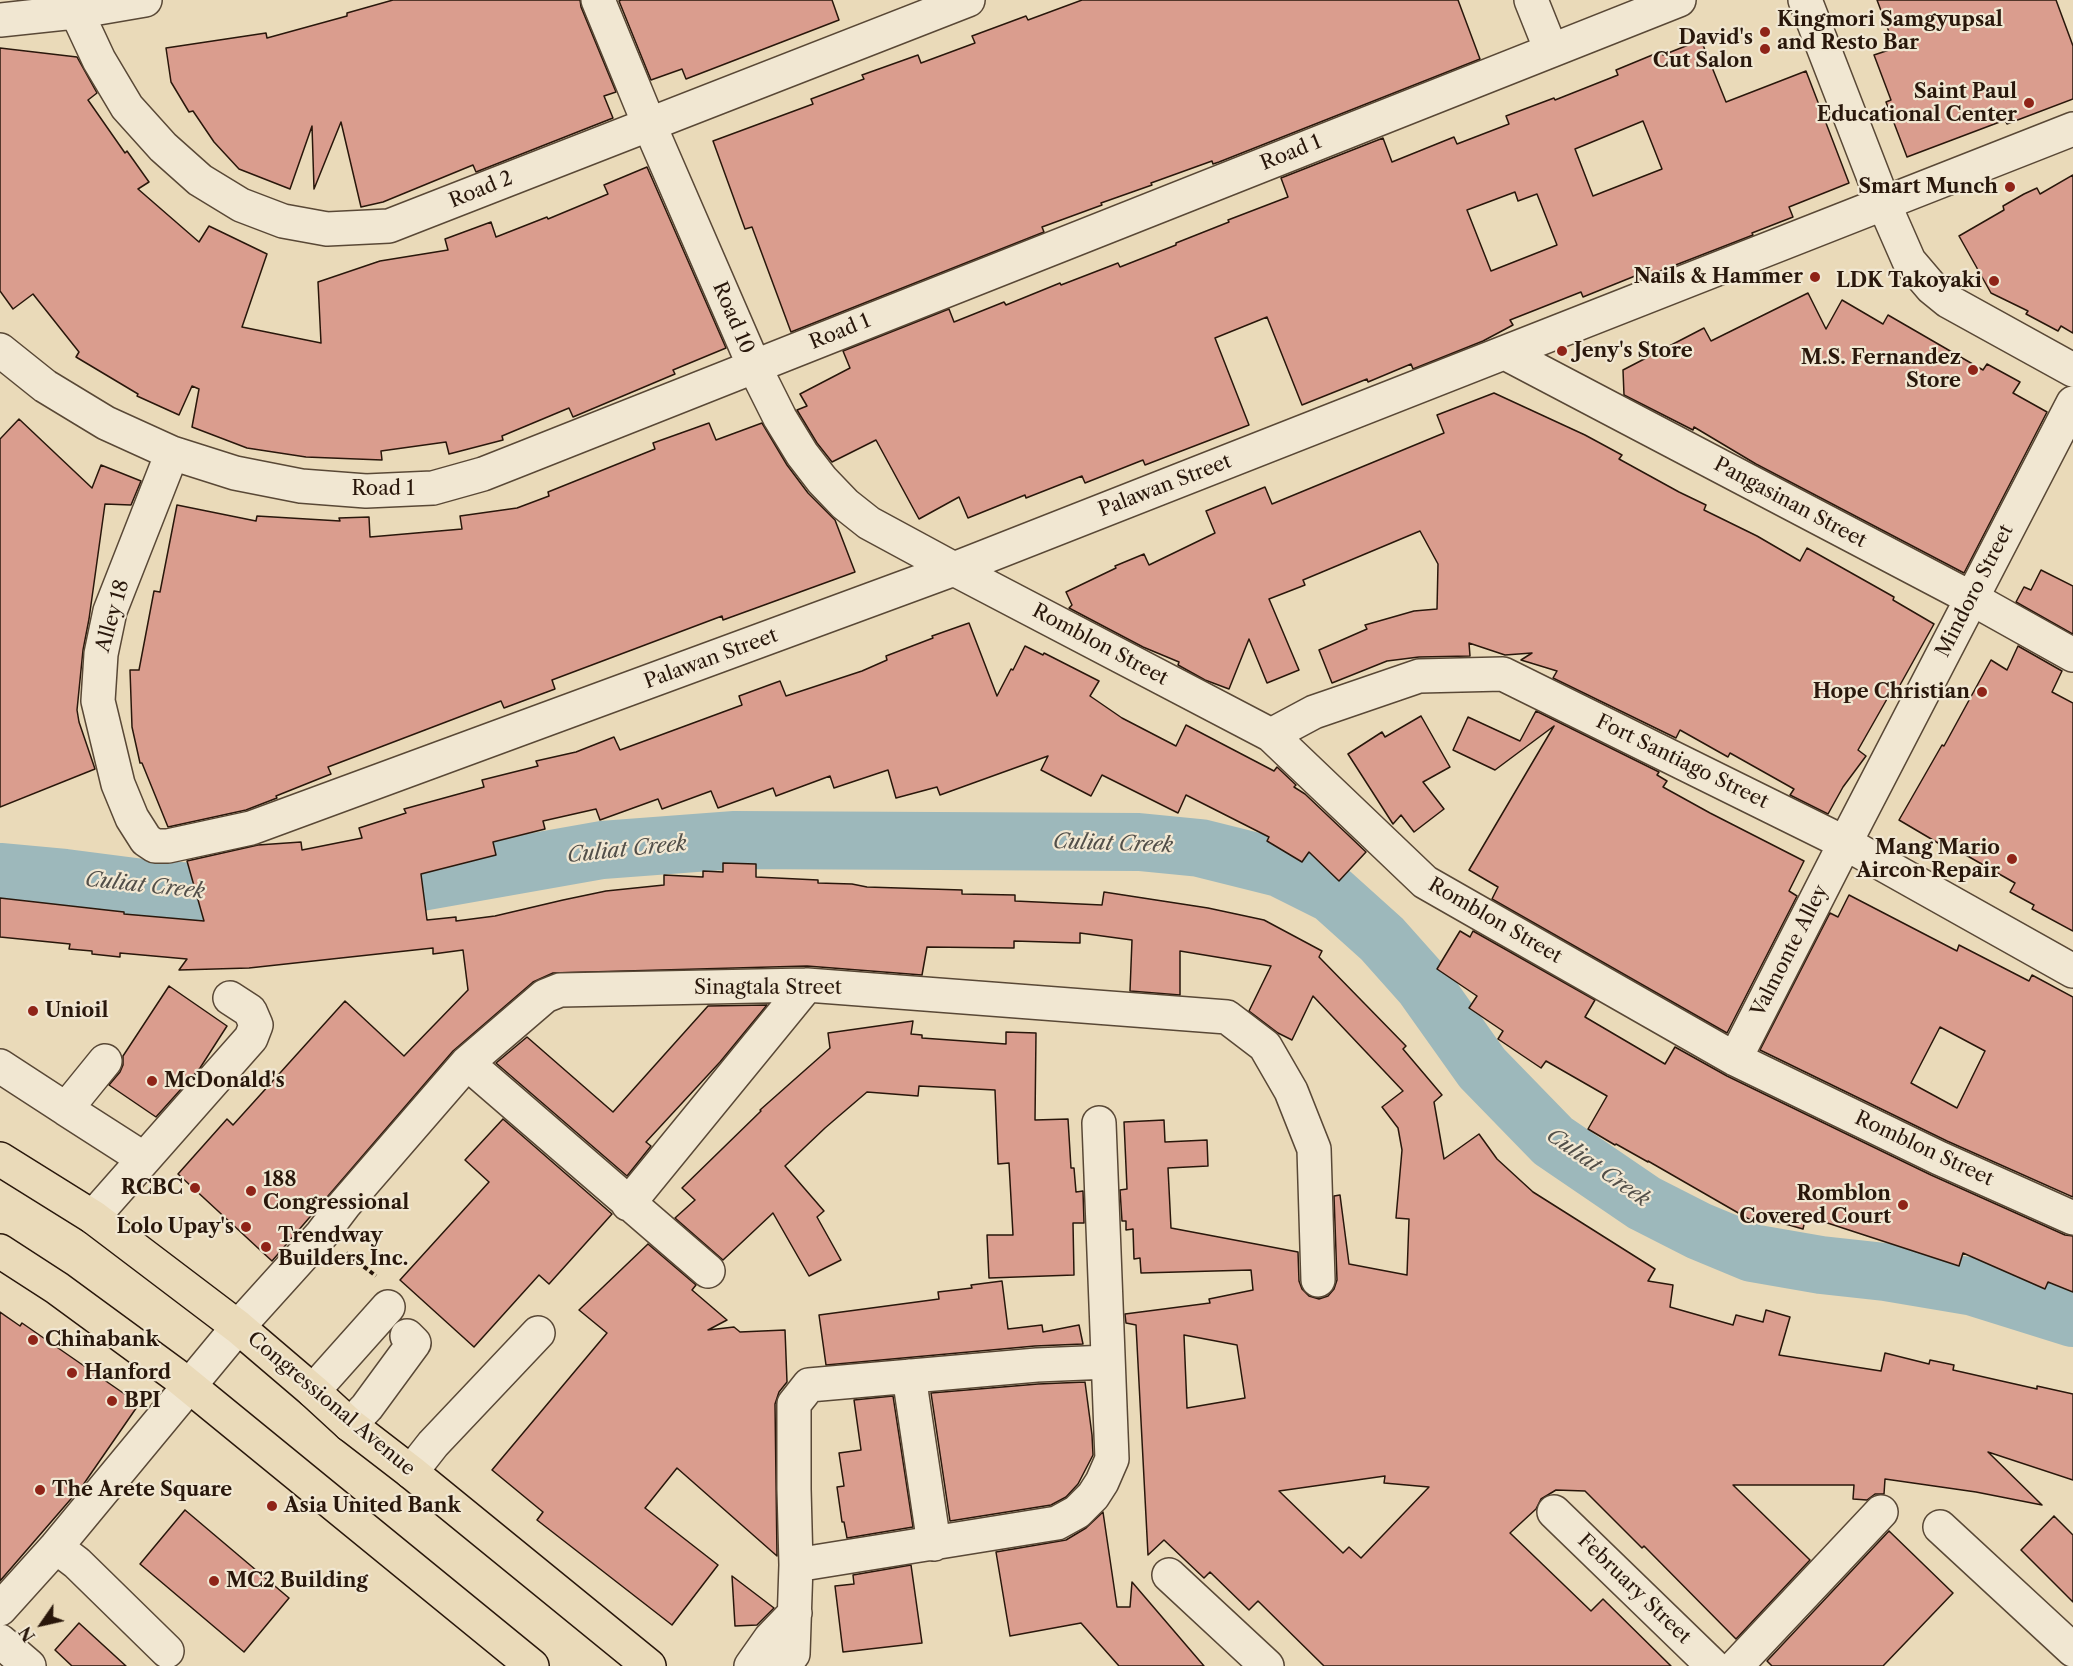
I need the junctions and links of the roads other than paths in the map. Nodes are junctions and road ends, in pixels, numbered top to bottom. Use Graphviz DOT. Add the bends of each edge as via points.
graph roads {
  1 [pos="145,0"];
  2 [pos="598,0"];
  3 [pos="968,0"];
  4 [pos="1531,0"];
  5 [pos="1679,0"];
  6 [pos="1805,0"];
  7 [pos="73,6"];
  8 [pos="0,20"];
  9 [pos="1551,50"];
  10 [pos="649,124"];
  11 [pos="2073,129"];
  12 [pos="1884,204"];
  13 [pos="0,350"];
  14 [pos="1505,353"];
  15 [pos="754,366"];
  16 [pos="2073,369"];
  17 [pos="2073,403"];
  18 [pos="172,453"];
  19 [pos="954,569"];
  20 [pos="1971,598"];
  21 [pos="2073,655"];
  22 [pos="1271,735"];
  23 [pos="252,828"];
  24 [pos="1845,843"];
  25 [pos="2073,971"];
  26 [pos="807,985"];
  27 [pos="230,998"];
  28 [pos="1735,1059"];
  29 [pos="105,1061"];
  30 [pos="466,1064"];
  31 [pos="0,1066"];
  32 [pos="66,1109"];
  33 [pos="1099,1123"];
  34 [pos="144,1159"];
  35 [pos="0,1160"];
  36 [pos="628,1204"];
  37 [pos="93,1217"];
  38 [pos="2073,1218"];
  39 [pos="0,1251"];
  40 [pos="708,1271"];
  41 [pos="1318,1280"];
  42 [pos="383,1292"];
  43 [pos="238,1327"];
  44 [pos="538,1332"];
  45 [pos="406,1336"];
  46 [pos="1108,1362"];
  47 [pos="909,1376"];
  48 [pos="190,1387"];
  49 [pos="313,1391"];
  50 [pos="350,1425"];
  51 [pos="411,1472"];
  52 [pos="1554,1512"];
  53 [pos="1881,1512"];
  54 [pos="1940,1527"];
  55 [pos="934,1544"];
  56 [pos="56,1547"];
  57 [pos="796,1565"];
  58 [pos="1170,1575"];
  59 [pos="0,1610"];
  60 [pos="795,1612"];
  61 [pos="0,1641"];
  62 [pos="2073,1650"];
  63 [pos="167,1651"];
  64 [pos="1695,1660"];
  65 [pos="29,1666"];
  66 [pos="532,1666"];
  67 [pos="649,1666"];
  68 [pos="751,1666"];
  69 [pos="783,1666"];
  70 [pos="1267,1666"];
  71 [pos="1736,1666"];
  1 -- 7 [label="street"];
  2 -- 10 [label="street, Road 10"];
  3 -- 10 [label="street, Road 2"];
  4 -- 9 [label="street"];
  5 -- 9 [label="street, Road 1"];
  6 -- 12 [label="street"];
  7 -- 8 [label="street"];
  7 -- 10 [label="street, Road 2" via="127,107 163,147 208,185 241,205 283,221 327,229 389,226"];
  9 -- 15 [label="street, Road 1"];
  10 -- 15 [label="street, Road 10"];
  11 -- 12 [label="street, Palawan Street"];
  12 -- 14 [label="street, Palawan Street"];
  12 -- 16 [label="street" via="1909,261 1932,288 1965,311"];
  13 -- 18 [label="street, Road 1" via="45,386 106,423"];
  14 -- 19 [label="street, Palawan Street"];
  14 -- 20 [label="street, Pangasinan Street"];
  15 -- 18 [label="street, Road 1" via="483,474 433,488 366,491 301,486 235,473"];
  15 -- 19 [label="street, Road 10" via="802,454 845,504 869,523"];
  17 -- 20 [label="street, Mindoro Street"];
  18 -- 23 [label="street, Alley 18" via="110,611 101,654 98,701 118,784 146,840 155,846 168,846"];
  19 -- 22 [label="street, Romblon Street"];
  19 -- 23 [label="street, Palawan Street"];
  20 -- 21 [label="street, Pangasinan Street"];
  20 -- 24 [label="street, Mindoro Street"];
  22 -- 24 [label="street, Fort Santiago Street" via="1314,712 1419,676 1503,674"];
  22 -- 28 [label="street, Romblon Street" via="1425,882"];
  24 -- 25 [label="street, Fort Santiago Street"];
  24 -- 28 [label="street, Valmonte Alley"];
  26 -- 30 [label="street, Sinagtala Street" via="560,990 544,996"];
  26 -- 36 [label="street"];
  26 -- 41 [label="street, Sinagtala Street" via="1227,1017 1265,1046 1291,1091 1314,1149"];
  27 -- 34 [label="street" via="250,1011 256,1025 251,1038"];
  28 -- 38 [label="street, Romblon Street"];
  29 -- 32 [label="street"];
  30 -- 36 [label="street"];
  30 -- 43 [label="street, Sinagtala Street"];
  31 -- 32 [label="street"];
  32 -- 34 [label="street"];
  33 -- 46 [label="street"];
  34 -- 37 [label="street"];
  35 -- 37 [label="main road, Congressional Avenue"];
  36 -- 40 [label="street"];
  37 -- 43 [label="main road, Congressional Avenue"];
  39 -- 48 [label="main road" via="57,1288"];
  42 -- 49 [label="street"];
  43 -- 48 [label="street, Sinagtala Street"];
  43 -- 49 [label="main road, Congressional Avenue"];
  44 -- 51 [label="street"];
  45 -- 50 [label="street" via="414,1343"];
  46 -- 47 [label="street"];
  46 -- 55 [label="street" via="1112,1459 1093,1496 1058,1523"];
  47 -- 55 [label="street"];
  47 -- 57 [label="street" via="809,1385 794,1404"];
  48 -- 56 [label="street, Sinagtala Street"];
  48 -- 66 [label="main road"];
  49 -- 50 [label="main road, Congressional Avenue"];
  50 -- 51 [label="main road, Congressional Avenue"];
  51 -- 67 [label="main road, Congressional Avenue"];
  52 -- 64 [label="street, February Street"];
  53 -- 71 [label="street"];
  54 -- 62 [label="street"];
  55 -- 57 [label="street"];
  56 -- 59 [label="street, Sinagtala Street"];
  56 -- 63 [label="street"];
  57 -- 60 [label="street"];
  58 -- 70 [label="street"];
  60 -- 68 [label="street"];
  60 -- 69 [label="street" via="793,1654"];
  61 -- 65 [label="street"];
}
